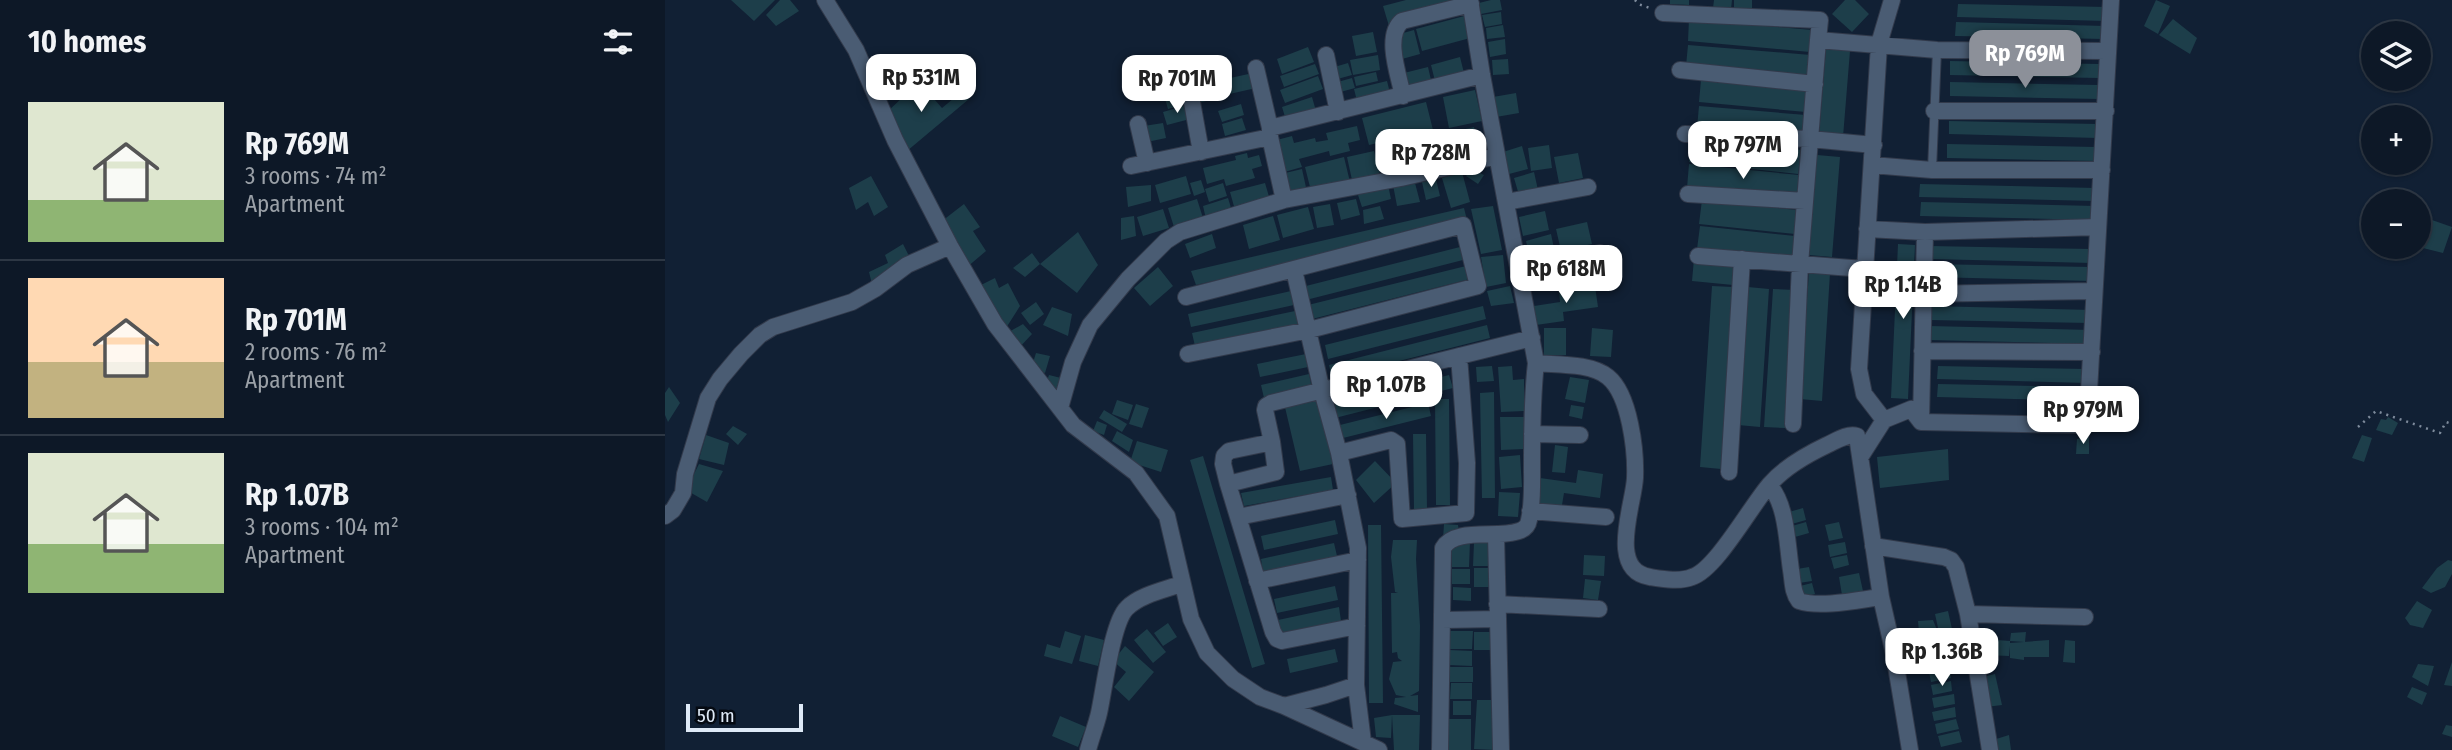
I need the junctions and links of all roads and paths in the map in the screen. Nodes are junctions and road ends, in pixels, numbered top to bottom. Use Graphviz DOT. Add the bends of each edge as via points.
graph roads {
  1 [pos="825,0"];
  2 [pos="1892,0"];
  3 [pos="2111,0"];
  4 [pos="1471,2"];
  5 [pos="1700,7"];
  6 [pos="1764,8"];
  7 [pos="1663,13"];
  8 [pos="1818,40"];
  9 [pos="1879,44"];
  10 [pos="1937,50"];
  11 [pos="2108,51"];
  12 [pos="1327,55"];
  13 [pos="1256,68"];
  14 [pos="1680,70"];
  15 [pos="1482,75"];
  16 [pos="1815,84"];
  17 [pos="1190,91"];
  18 [pos="1403,96"];
  19 [pos="1934,111"];
  20 [pos="2106,111"];
  21 [pos="1338,112"];
  22 [pos="1138,124"];
  23 [pos="1270,133"];
  24 [pos="1685,134"];
  25 [pos="1810,139"];
  26 [pos="1874,145"];
  27 [pos="1201,152"];
  28 [pos="1497,156"];
  29 [pos="1873,165"];
  30 [pos="1932,170"];
  31 [pos="2102,170"];
  32 [pos="1588,187"];
  33 [pos="1688,194"];
  34 [pos="1284,200"];
  35 [pos="1805,201"];
  36 [pos="1506,202"];
  37 [pos="2098,227"];
  38 [pos="1867,229"];
  39 [pos="1925,232"];
  40 [pos="950,246"];
  41 [pos="1600,253"];
  42 [pos="1698,256"];
  43 [pos="1742,259"];
  44 [pos="1800,264"];
  45 [pos="1864,269"];
  46 [pos="1294,270"];
  47 [pos="1519,270"];
  48 [pos="2094,291"];
  49 [pos="1923,294"];
  50 [pos="1186,296"];
  51 [pos="1309,330"];
  52 [pos="1531,338"];
  53 [pos="1922,351"];
  54 [pos="2092,352"];
  55 [pos="1188,354"];
  56 [pos="1459,356"];
  57 [pos="1536,363"];
  58 [pos="1322,391"];
  59 [pos="1060,408"];
  60 [pos="1884,420"];
  61 [pos="1921,422"];
  62 [pos="1793,424"];
  63 [pos="2452,424"];
  64 [pos="2358,427"];
  65 [pos="1532,434"];
  66 [pos="1580,435"];
  67 [pos="1272,442"];
  68 [pos="1339,453"];
  69 [pos="1861,456"];
  70 [pos="1729,472"];
  71 [pos="1228,484"];
  72 [pos="1769,485"];
  73 [pos="1347,495"];
  74 [pos="1530,511"];
  75 [pos="665,516"];
  76 [pos="1238,517"];
  77 [pos="1605,517"];
  78 [pos="1496,535"];
  79 [pos="1873,546"];
  80 [pos="1358,560"];
  81 [pos="1257,581"];
  82 [pos="1181,584"];
  83 [pos="1881,597"];
  84 [pos="1599,609"];
  85 [pos="1498,611"];
  86 [pos="1968,614"];
  87 [pos="2085,617"];
  88 [pos="1442,620"];
  89 [pos="1357,626"];
  90 [pos="1356,685"];
  91 [pos="1284,706"];
  92 [pos="1363,742"];
  93 [pos="1088,750"];
  94 [pos="1379,750"];
  95 [pos="1440,750"];
  96 [pos="1501,750"];
  97 [pos="1910,750"];
  98 [pos="1990,750"];
  1 -- 40 [label="street" via="856,50 895,140"];
  2 -- 9 [label="street"];
  3 -- 11 [label="street"];
  4 -- 15 [label="street"];
  4 -- 18 [label="street" via="1397,27 1393,41"];
  5 -- 6 [label="street"];
  5 -- 7 [label="street"];
  6 -- 8 [label="street" via="1820,20"];
  8 -- 9 [label="street"];
  8 -- 16 [label="street"];
  9 -- 10 [label="street"];
  9 -- 26 [label="street"];
  10 -- 11 [label="street"];
  10 -- 19 [label="lane"];
  11 -- 20 [label="street"];
  12 -- 21 [label="street"];
  13 -- 23 [label="street"];
  14 -- 16 [label="street"];
  15 -- 18 [label="street"];
  15 -- 28 [label="street"];
  16 -- 25 [label="street"];
  17 -- 27 [label="street"];
  18 -- 21 [label="street"];
  19 -- 20 [label="street"];
  19 -- 30 [label="lane"];
  20 -- 31 [label="street"];
  21 -- 23 [label="street"];
  22 -- 27 [label="street" via="1139,164"];
  23 -- 27 [label="street"];
  23 -- 34 [label="street"];
  24 -- 25 [label="street"];
  25 -- 26 [label="street"];
  25 -- 35 [label="street"];
  26 -- 29 [label="street"];
  28 -- 34 [label="street"];
  28 -- 36 [label="street"];
  29 -- 30 [label="street"];
  29 -- 38 [label="street"];
  30 -- 31 [label="street"];
  31 -- 37 [label="street"];
  32 -- 36 [label="street"];
  33 -- 35 [label="street"];
  34 -- 59 [label="street" via="1180,232 1166,241 1090,325"];
  35 -- 44 [label="street"];
  36 -- 47 [label="street"];
  37 -- 39 [label="street"];
  37 -- 48 [label="street"];
  38 -- 39 [label="street"];
  38 -- 45 [label="street"];
  39 -- 49 [label="street"];
  40 -- 59 [label="street" via="995,324"];
  40 -- 75 [label="street" via="907,265 852,302 772,327 741,354 708,398 683,493"];
  41 -- 47 [label="street"];
  42 -- 43 [label="street"];
  43 -- 44 [label="street"];
  43 -- 70 [label="street"];
  44 -- 45 [label="street"];
  44 -- 62 [label="street"];
  45 -- 60 [label="street" via="1861,380 1864,394"];
  46 -- 50 [label="street"];
  46 -- 51 [label="street"];
  46 -- 51 [label="street" via="1464,225 1478,286"];
  47 -- 52 [label="street"];
  48 -- 49 [label="street"];
  48 -- 54 [label="street"];
  49 -- 53 [label="street"];
  51 -- 55 [label="street"];
  51 -- 58 [label="street"];
  52 -- 56 [label="street"];
  52 -- 57 [label="street"];
  53 -- 54 [label="street"];
  53 -- 61 [label="street"];
  54 -- 61 [label="street" via="2088,409 2077,425"];
  56 -- 58 [label="street"];
  56 -- 68 [label="street" via="1467,513 1402,519 1397,443 1391,440"];
  57 -- 65 [label="street"];
  57 -- 72 [label="street" via="1588,368 1607,375 1616,385 1630,417 1635,477 1625,536 1627,554 1634,569 1647,576 1677,579 1701,572"];
  58 -- 67 [label="street" via="1266,406"];
  58 -- 68 [label="street"];
  59 -- 82 [label="street" via="1073,425 1136,473 1167,516"];
  60 -- 61 [label="street" via="1911,409"];
  60 -- 69 [label="street"];
  63 -- 64 [label="path" via="2446,422 2440,433 2376,411"];
  65 -- 66 [label="street"];
  65 -- 74 [label="street"];
  67 -- 71 [label="street" via="1226,453"];
  67 -- 71 [label="street" via="1276,472"];
  68 -- 73 [label="street"];
  69 -- 72 [label="street" via="1858,438 1849,435 1814,451"];
  69 -- 79 [label="street"];
  71 -- 76 [label="street"];
  72 -- 83 [label="street" via="1782,510 1799,601"];
  73 -- 76 [label="street"];
  73 -- 80 [label="street"];
  74 -- 77 [label="street"];
  74 -- 78 [label="street" via="1525,529"];
  76 -- 81 [label="street"];
  78 -- 85 [label="street"];
  78 -- 88 [label="street" via="1462,536 1446,543"];
  79 -- 83 [label="street"];
  79 -- 86 [label="street" via="1951,560"];
  80 -- 81 [label="street"];
  80 -- 89 [label="street"];
  81 -- 89 [label="street" via="1277,639"];
  82 -- 91 [label="street" via="1207,653 1233,679"];
  82 -- 93 [label="street" via="1125,609"];
  83 -- 97 [label="street"];
  84 -- 85 [label="street"];
  85 -- 88 [label="street"];
  85 -- 96 [label="street"];
  86 -- 87 [label="street"];
  86 -- 98 [label="street"];
  88 -- 95 [label="street"];
  89 -- 90 [label="street"];
  90 -- 91 [label="street"];
  90 -- 92 [label="street"];
  91 -- 92 [label="street"];
  92 -- 94 [label="street"];
}
